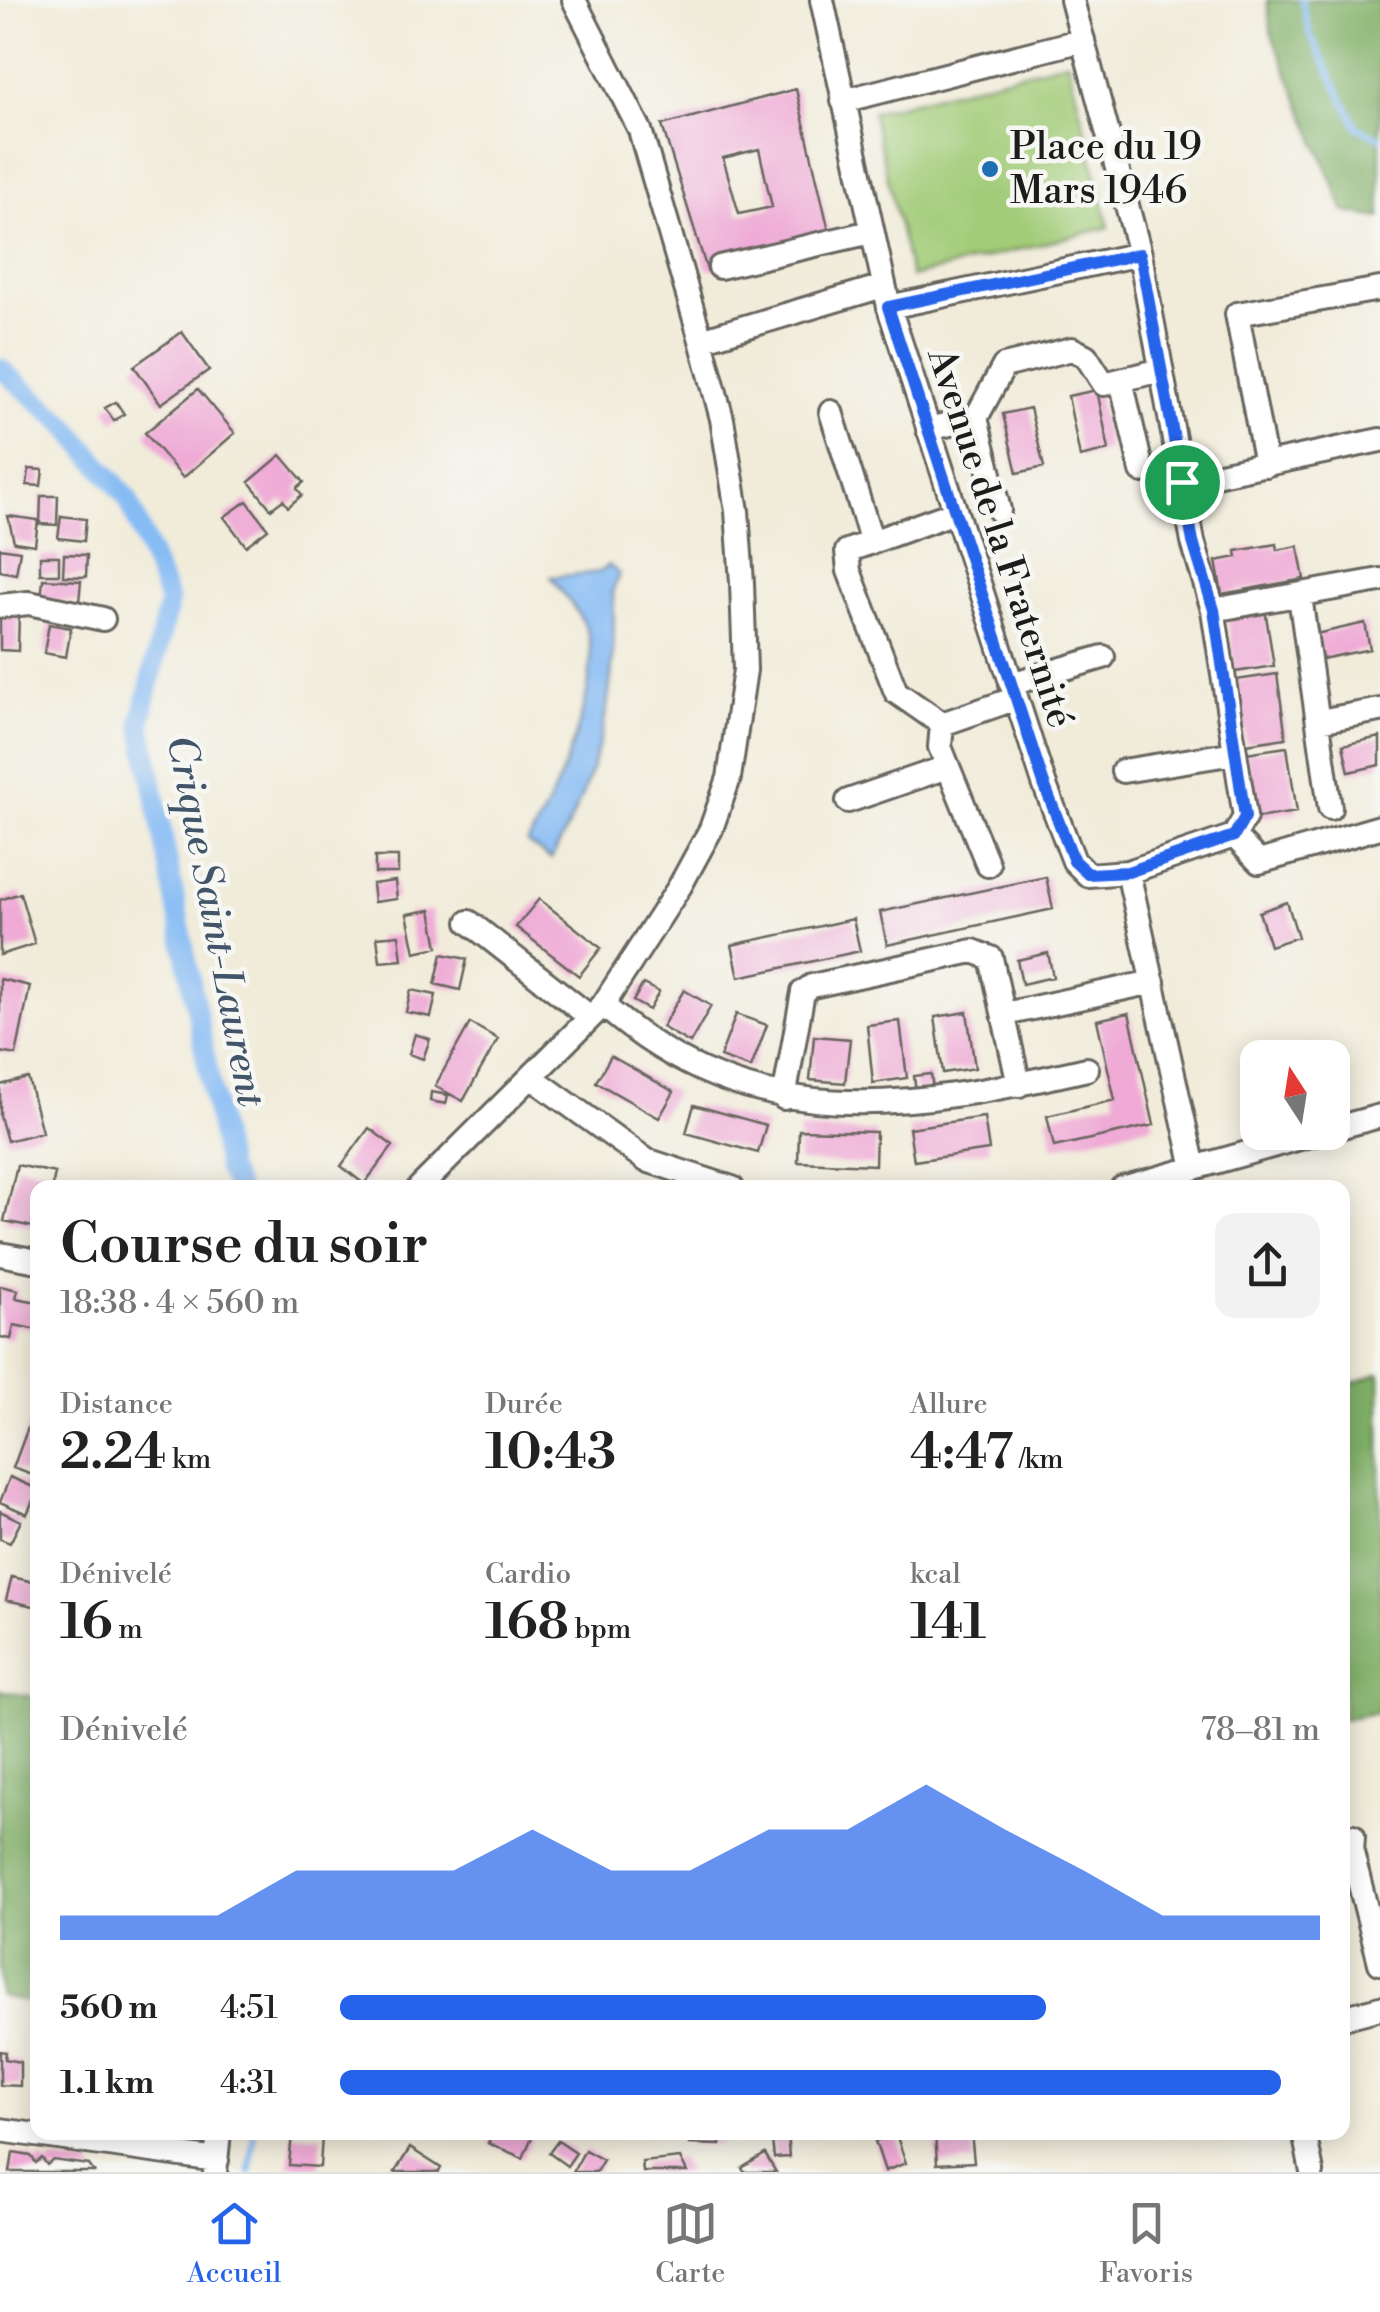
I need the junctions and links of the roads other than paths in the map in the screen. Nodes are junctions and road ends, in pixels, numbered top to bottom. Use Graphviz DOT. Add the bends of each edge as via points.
graph roads {
  1 [pos="574,0"];
  2 [pos="822,0"];
  3 [pos="1072,0"];
  4 [pos="1084,40"];
  5 [pos="843,102"];
  6 [pos="872,232"];
  7 [pos="1140,254"];
  8 [pos="720,267"];
  9 [pos="1380,289"];
  10 [pos="886,296"];
  11 [pos="701,340"];
  12 [pos="1161,370"];
  13 [pos="1121,380"];
  14 [pos="832,412"];
  15 [pos="976,418"];
  16 [pos="928,429"];
  17 [pos="1380,440"];
  18 [pos="1266,465"];
  19 [pos="1142,471"];
  20 [pos="1182,482"];
  21 [pos="999,510"];
  22 [pos="956,512"];
  23 [pos="871,538"];
  24 [pos="1380,580"];
  25 [pos="1300,596"];
  26 [pos="0,606"];
  27 [pos="1214,610"];
  28 [pos="103,619"];
  29 [pos="1103,657"];
  30 [pos="1012,691"];
  31 [pos="1380,710"];
  32 [pos="1319,721"];
  33 [pos="942,724"];
  34 [pos="1234,752"];
  35 [pos="947,767"];
  36 [pos="1123,771"];
  37 [pos="848,801"];
  38 [pos="1330,808"];
  39 [pos="1380,827"];
  40 [pos="1234,836"];
  41 [pos="988,865"];
  42 [pos="1128,872"];
  43 [pos="469,922"];
  44 [pos="1153,982"];
  45 [pos="597,1011"];
  46 [pos="1005,1014"];
  47 [pos="1087,1070"];
  48 [pos="531,1077"];
  49 [pos="1019,1085"];
  50 [pos="784,1098"];
  51 [pos="1380,1116"];
  52 [pos="1350,1124"];
  53 [pos="1258,1150"];
  54 [pos="1194,1168"];
  55 [pos="427,1180"];
  56 [pos="707,1180"];
  57 [pos="1151,1180"];
  58 [pos="0,1254"];
  59 [pos="30,1260"];
  60 [pos="1353,1836"];
  61 [pos="1380,1963"];
  62 [pos="1380,2008"];
  63 [pos="1350,2016"];
  64 [pos="0,2130"];
  65 [pos="30,2135"];
  66 [pos="60,2140"];
  67 [pos="219,2140"];
  68 [pos="1306,2140"];
  69 [pos="216,2166"];
  70 [pos="1312,2172"];
  1 -- 11 [label="street" via="640,130"];
  2 -- 5 [label="street, Avenue de la Fraternité"];
  3 -- 4 [label="street"];
  4 -- 5 [label="street"];
  4 -- 7 [label="street"];
  5 -- 6 [label="street, Avenue de la Fraternité"];
  6 -- 8 [label="street"];
  6 -- 10 [label="street, Avenue de la Fraternité"];
  7 -- 10 [label="street"];
  7 -- 12 [label="street"];
  9 -- 18 [label="street" via="1237,314"];
  10 -- 11 [label="street"];
  10 -- 16 [label="street, Avenue de la Fraternité"];
  11 -- 45 [label="street" via="737,511 746,670 730,778 710,829 642,950"];
  12 -- 13 [label="street"];
  12 -- 20 [label="street"];
  13 -- 15 [label="street" via="1104,384 1086,356 1072,349 1004,366"];
  13 -- 19 [label="street"];
  14 -- 23 [label="street"];
  15 -- 16 [label="street"];
  15 -- 21 [label="street"];
  16 -- 22 [label="street, Avenue de la Fraternité"];
  17 -- 18 [label="street"];
  18 -- 20 [label="street"];
  20 -- 27 [label="street"];
  22 -- 23 [label="street"];
  22 -- 30 [label="street, Avenue de la Fraternité"];
  23 -- 33 [label="street" via="846,551 849,571 896,692"];
  24 -- 25 [label="street"];
  25 -- 27 [label="street"];
  25 -- 32 [label="street"];
  26 -- 28 [label="street" via="28,603"];
  27 -- 34 [label="street"];
  29 -- 30 [label="street"];
  30 -- 33 [label="street"];
  30 -- 42 [label="street, Avenue de la Fraternité" via="1074,861 1088,874"];
  31 -- 32 [label="street"];
  32 -- 38 [label="street"];
  33 -- 35 [label="street"];
  34 -- 36 [label="street"];
  34 -- 40 [label="street" via="1245,817"];
  35 -- 37 [label="street"];
  35 -- 41 [label="street"];
  39 -- 40 [label="street" via="1259,862"];
  40 -- 42 [label="street"];
  42 -- 44 [label="street"];
  43 -- 45 [label="street"];
  44 -- 46 [label="street"];
  44 -- 54 [label="street"];
  45 -- 48 [label="street"];
  45 -- 50 [label="street" via="660,1050 742,1088"];
  46 -- 49 [label="street"];
  46 -- 50 [label="street" via="991,958 982,952 812,986 798,999"];
  47 -- 49 [label="street"];
  48 -- 55 [label="street"];
  48 -- 56 [label="street" via="646,1160"];
  49 -- 50 [label="street" via="842,1104"];
  51 -- 52 [label="street"];
  53 -- 54 [label="street"];
  54 -- 57 [label="street"];
  58 -- 59 [label="street"];
  60 -- 61 [label="street"];
  62 -- 63 [label="street"];
  64 -- 65 [label="street"];
  66 -- 69 [label="street"];
  67 -- 69 [label="street"];
  68 -- 70 [label="street"];
}
